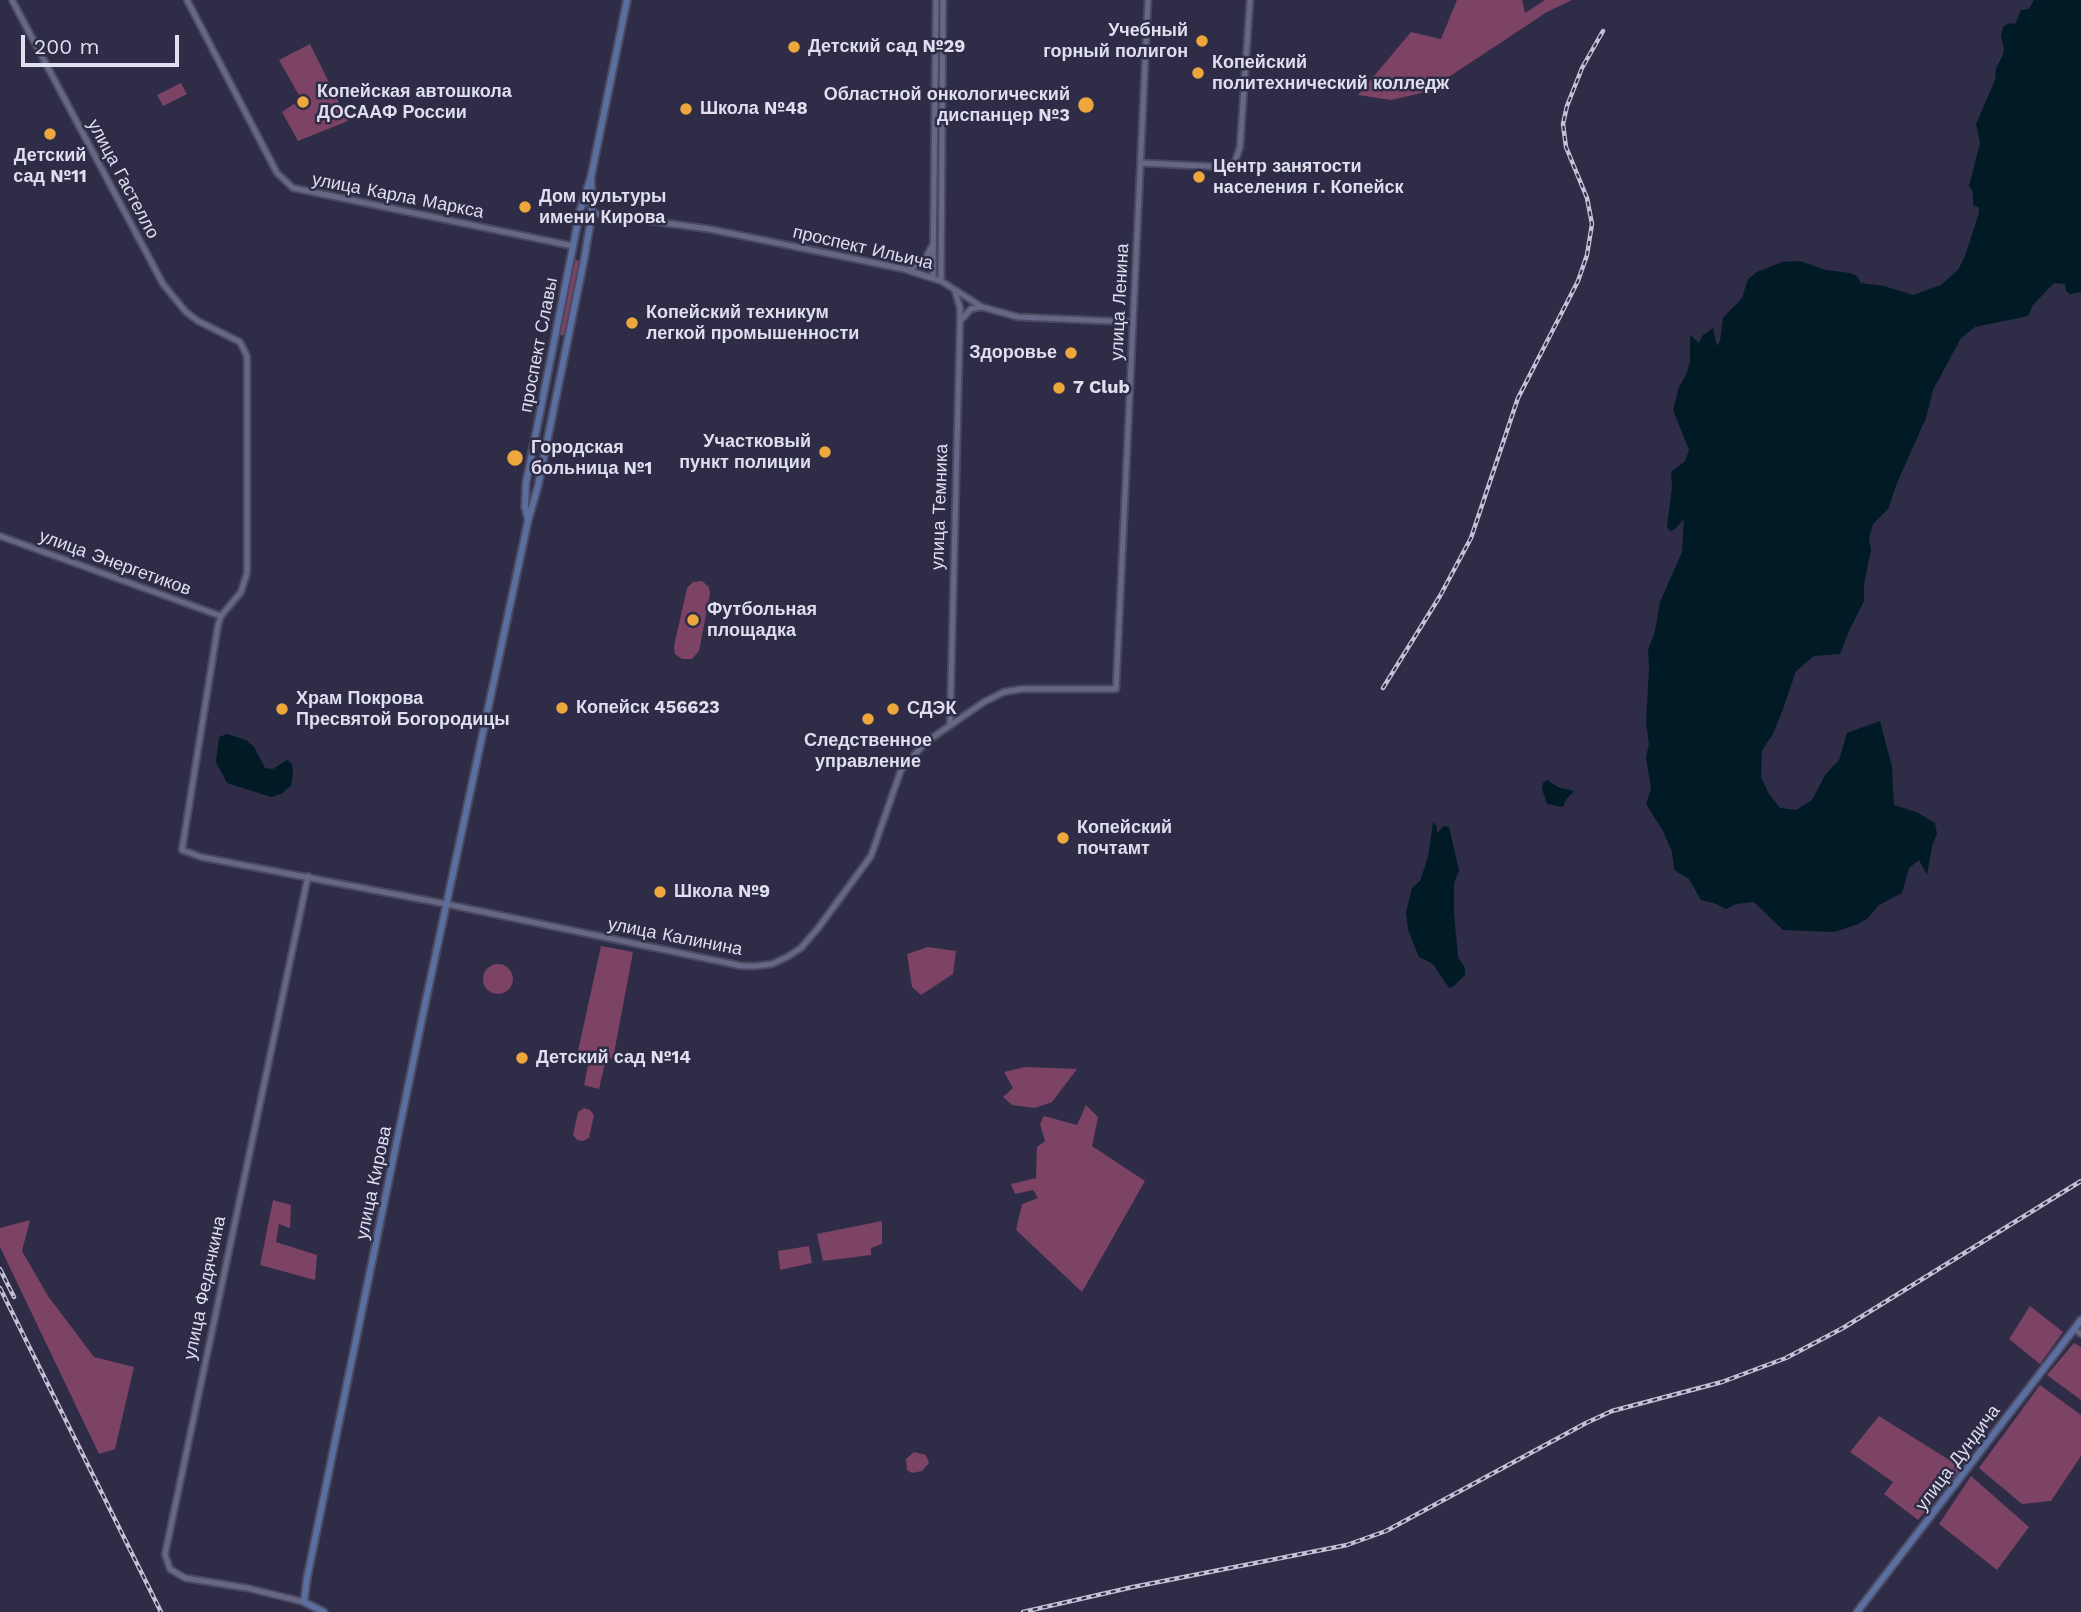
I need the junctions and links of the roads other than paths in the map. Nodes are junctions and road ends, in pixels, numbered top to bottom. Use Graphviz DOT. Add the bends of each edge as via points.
graph roads {
  1 [pos="12,0"];
  2 [pos="187,0"];
  3 [pos="627,0"];
  4 [pos="936,0"];
  5 [pos="943,0"];
  6 [pos="1148,0"];
  7 [pos="1250,0"];
  8 [pos="939,29"];
  9 [pos="1142,163"];
  10 [pos="591,177"];
  11 [pos="580,211"];
  12 [pos="592,213"];
  13 [pos="933,243"];
  14 [pos="573,246"];
  15 [pos="586,248"];
  16 [pos="908,270"];
  17 [pos="933,278"];
  18 [pos="941,281"];
  19 [pos="955,291"];
  20 [pos="982,307"];
  21 [pos="1133,322"];
  22 [pos="960,323"];
  23 [pos="555,336"];
  24 [pos="568,339"];
  25 [pos="546,380"];
  26 [pos="559,382"];
  27 [pos="528,521"];
  28 [pos="0,536"];
  29 [pos="221,615"];
  30 [pos="1116,688"];
  31 [pos="950,725"];
  32 [pos="475,771"];
  33 [pos="308,876"];
  34 [pos="446,904"];
  35 [pos="2081,1320"];
  36 [pos="2078,1331"];
  37 [pos="304,1601"];
  38 [pos="324,1612"];
  39 [pos="1857,1612"];
  1 -- 29 [label="street, улица Гастелло" via="163,284 193,318 240,342 247,356 247,573 241,592"];
  2 -- 14 [label="street, улица Карла Маркса" via="277,173 293,188"];
  3 -- 10 [label="main road, проспект Славы"];
  4 -- 8 [label="street"];
  5 -- 8 [label="street"];
  6 -- 9 [label="street, улица Ленина"];
  7 -- 9 [label="street" via="1240,147 1235,162 1224,167"];
  8 -- 13 [label="street"];
  8 -- 18 [label="street"];
  9 -- 21 [label="street, улица Ленина"];
  10 -- 11 [label="main road, проспект Славы"];
  10 -- 12 [label="main road, проспект Славы"];
  11 -- 12 [label="main road, проспект Ильича"];
  11 -- 14 [label="main road, проспект Славы"];
  12 -- 15 [label="main road, проспект Славы"];
  12 -- 16 [label="street, проспект Ильича" via="709,229"];
  13 -- 16 [label="street" via="924,261"];
  13 -- 17 [label="street"];
  14 -- 15 [label="main road, улица Карла Маркса"];
  14 -- 23 [label="main road, проспект Славы"];
  15 -- 24 [label="main road, проспект Славы"];
  16 -- 17 [label="street, проспект Ильича"];
  17 -- 18 [label="street, проспект Ильича"];
  18 -- 19 [label="street, проспект Ильича"];
  19 -- 20 [label="street, проспект Ильича"];
  19 -- 22 [label="street, улица Темника"];
  20 -- 21 [label="street, проспект Ильича" via="1018,317"];
  20 -- 22 [label="street" via="971,309"];
  21 -- 30 [label="street, улица Ленина"];
  22 -- 31 [label="street, улица Темника"];
  23 -- 24 [label="main road"];
  23 -- 25 [label="main road, проспект Славы"];
  24 -- 26 [label="main road, проспект Славы"];
  25 -- 26 [label="main road"];
  25 -- 27 [label="main road, проспект Славы" via="526,483"];
  26 -- 27 [label="main road, проспект Славы"];
  27 -- 32 [label="main road, проспект Славы"];
  28 -- 29 [label="street, улица Энергетиков"];
  29 -- 33 [label="street, улица Калинина" via="182,850"];
  30 -- 31 [label="street, улица Калинина" via="1004,692"];
  31 -- 34 [label="street, улица Калинина" via="907,761 871,856 807,941 780,961 742,966"];
  32 -- 34 [label="main road, улица Кирова"];
  33 -- 34 [label="street, улица Калинина"];
  33 -- 37 [label="street, улица Федячкина" via="164,1554 170,1569 185,1577"];
  34 -- 37 [label="main road, улица Кирова"];
  35 -- 36 [label="main road, улица Дундича"];
  36 -- 39 [label="main road, улица Дундича"];
  37 -- 38 [label="main road"];
}
